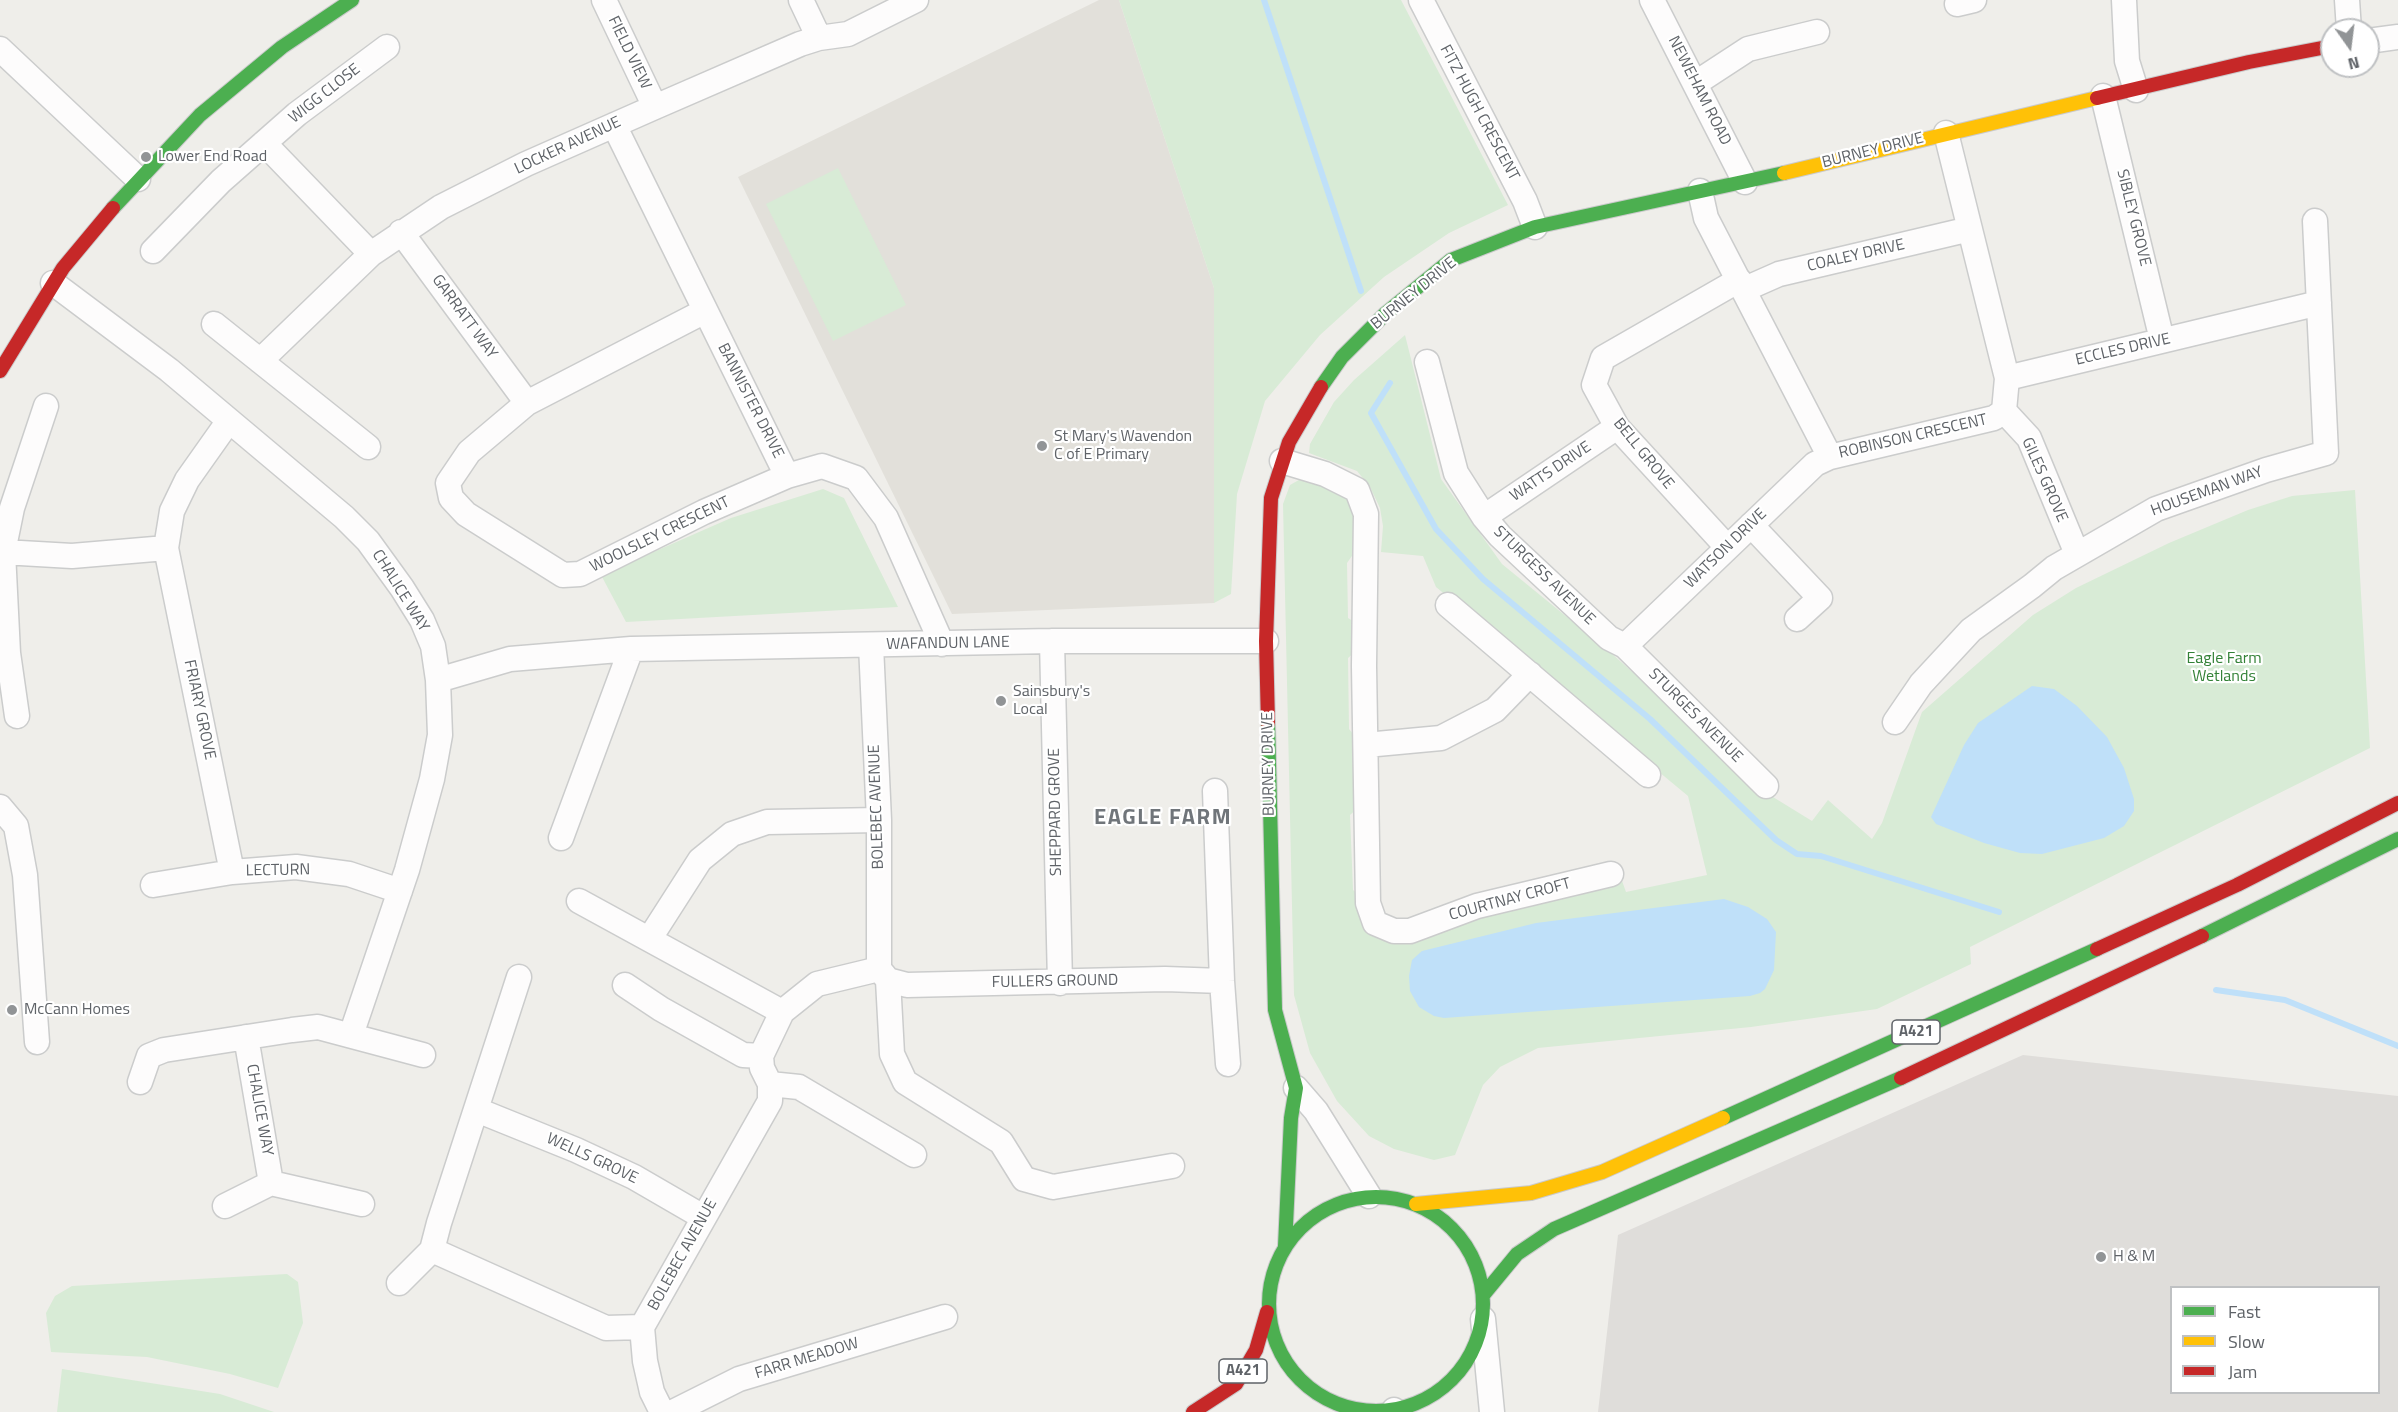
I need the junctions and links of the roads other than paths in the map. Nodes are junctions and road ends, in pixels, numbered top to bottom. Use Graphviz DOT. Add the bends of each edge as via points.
graph roads {
  1 [pos="352,0"];
  2 [pos="604,0"];
  3 [pos="801,0"];
  4 [pos="916,0"];
  5 [pos="1420,0"];
  6 [pos="1652,0"];
  7 [pos="2124,0"];
  8 [pos="2347,0"];
  9 [pos="2348,18"];
  10 [pos="1817,32"];
  11 [pos="2398,37"];
  12 [pos="819,38"];
  13 [pos="2380,39"];
  14 [pos="387,47"];
  15 [pos="2320,48"];
  16 [pos="0,49"];
  17 [pos="1696,83"];
  18 [pos="2136,90"];
  19 [pos="2103,96"];
  20 [pos="655,106"];
  21 [pos="614,125"];
  22 [pos="1946,133"];
  23 [pos="264,143"];
  24 [pos="138,179"];
  25 [pos="1745,182"];
  26 [pos="1700,191"];
  27 [pos="2315,221"];
  28 [pos="1535,227"];
  29 [pos="1970,229"];
  30 [pos="401,232"];
  31 [pos="153,251"];
  32 [pos="371,254"];
  33 [pos="53,283"];
  34 [pos="1742,285"];
  35 [pos="2319,303"];
  36 [pos="705,311"];
  37 [pos="214,324"];
  38 [pos="2162,340"];
  39 [pos="260,361"];
  40 [pos="1427,362"];
  41 [pos="0,371"];
  42 [pos="2007,378"];
  43 [pos="526,403"];
  44 [pos="46,406"];
  45 [pos="2004,411"];
  46 [pos="228,422"];
  47 [pos="1617,427"];
  48 [pos="368,447"];
  49 [pos="1830,457"];
  50 [pos="1282,461"];
  51 [pos="787,476"];
  52 [pos="1484,517"];
  53 [pos="1751,525"];
  54 [pos="1727,547"];
  55 [pos="166,548"];
  56 [pos="3,552"];
  57 [pos="2077,554"];
  58 [pos="1448,605"];
  59 [pos="1797,619"];
  60 [pos="1053,641"];
  61 [pos="1266,641"];
  62 [pos="942,644"];
  63 [pos="871,645"];
  64 [pos="1625,646"];
  65 [pos="631,649"];
  66 [pos="1530,674"];
  67 [pos="438,680"];
  68 [pos="17,716"];
  69 [pos="1895,722"];
  70 [pos="1366,745"];
  71 [pos="1648,775"];
  72 [pos="1766,786"];
  73 [pos="1215,791"];
  74 [pos="2398,803"];
  75 [pos="0,807"];
  76 [pos="879,820"];
  77 [pos="561,838"];
  78 [pos="2398,839"];
  79 [pos="232,872"];
  80 [pos="1611,874"];
  81 [pos="153,885"];
  82 [pos="400,891"];
  83 [pos="579,901"];
  84 [pos="650,938"];
  85 [pos="883,975"];
  86 [pos="519,977"];
  87 [pos="1222,981"];
  88 [pos="1060,983"];
  89 [pos="625,985"];
  90 [pos="782,1012"];
  91 [pos="351,1035"];
  92 [pos="246,1037"];
  93 [pos="37,1042"];
  94 [pos="423,1055"];
  95 [pos="761,1056"];
  96 [pos="1228,1064"];
  97 [pos="140,1082"];
  98 [pos="770,1084"];
  99 [pos="1296,1088"];
  100 [pos="477,1110"];
  101 [pos="914,1155"];
  102 [pos="1172,1166"];
  103 [pos="271,1183"];
  104 [pos="1369,1196"];
  105 [pos="362,1204"];
  106 [pos="1416,1204"];
  107 [pos="225,1206"];
  108 [pos="703,1217"];
  109 [pos="1285,1246"];
  110 [pos="432,1250"];
  111 [pos="399,1283"];
  112 [pos="1484,1294"];
  113 [pos="1268,1311"];
  114 [pos="945,1317"];
  115 [pos="1483,1319"];
  116 [pos="642,1327"];
  117 [pos="1395,1411"];
  118 [pos="662,1412"];
  119 [pos="673,1412"];
  120 [pos="1193,1412"];
  121 [pos="1367,1412"];
  122 [pos="1492,1412"];
  1 -- 24 [label="main road" via="282,47 200,115"];
  2 -- 20 [label="street, FIELD VIEW"];
  3 -- 12 [label="street"];
  4 -- 12 [label="street, LOCKER AVENUE" via="848,34"];
  5 -- 28 [label="street, FITZ HUGH CRESCENT"];
  6 -- 17 [label="street, NEWEHAM ROAD"];
  7 -- 18 [label="street" via="2127,61"];
  8 -- 9 [label="street"];
  10 -- 17 [label="street" via="1748,49"];
  11 -- 13 [label="street"];
  12 -- 20 [label="street, LOCKER AVENUE"];
  14 -- 23 [label="street, WIGG CLOSE"];
  15 -- 18 [label="main road, BURNEY DRIVE"];
  16 -- 24 [label="street"];
  17 -- 25 [label="street, NEWEHAM ROAD"];
  18 -- 19 [label="main road, BURNEY DRIVE"];
  19 -- 22 [label="main road, BURNEY DRIVE"];
  19 -- 38 [label="street, SIBLEY GROVE"];
  20 -- 21 [label="street, LOCKER AVENUE"];
  21 -- 30 [label="street, LOCKER AVENUE" via="526,164"];
  21 -- 36 [label="street, BANNISTER DRIVE"];
  22 -- 25 [label="main road, BURNEY DRIVE"];
  22 -- 29 [label="street, ROBINSON CRESCENT"];
  23 -- 31 [label="street, WIGG CLOSE"];
  23 -- 32 [label="street"];
  24 -- 33 [label="main road"];
  25 -- 26 [label="main road, BURNEY DRIVE"];
  26 -- 28 [label="main road, BURNEY DRIVE"];
  26 -- 34 [label="street, ROBINSON CRESCENT" via="1706,218"];
  27 -- 35 [label="street, HOUSEMAN WAY"];
  28 -- 50 [label="main road, BURNEY DRIVE" via="1451,260 1385,314 1342,357 1311,401"];
  29 -- 34 [label="street, COALEY DRIVE"];
  29 -- 42 [label="street, ROBINSON CRESCENT"];
  30 -- 32 [label="street, LOCKER AVENUE"];
  30 -- 43 [label="street, GARRATT WAY"];
  32 -- 39 [label="street, LOCKER AVENUE"];
  33 -- 41 [label="main road"];
  33 -- 46 [label="street, CHALICE WAY" via="169,370"];
  34 -- 47 [label="street, BELL GROVE" via="1604,358 1594,385"];
  34 -- 49 [label="street, ROBINSON CRESCENT"];
  35 -- 38 [label="street, ECCLES DRIVE"];
  35 -- 57 [label="street, HOUSEMAN WAY" via="2326,453 2156,509"];
  36 -- 43 [label="street, WOOLSLEY CRESCENT"];
  36 -- 51 [label="street, BANNISTER DRIVE"];
  37 -- 39 [label="street"];
  38 -- 42 [label="street, ECCLES DRIVE"];
  39 -- 48 [label="street"];
  40 -- 52 [label="street, STURGESS AVENUE" via="1456,473"];
  42 -- 45 [label="street, ROBINSON CRESCENT"];
  43 -- 51 [label="street, WOOLSLEY CRESCENT" via="469,452 447,483 451,498 466,514 562,575 580,574"];
  44 -- 56 [label="street" via="12,508"];
  45 -- 49 [label="street, ROBINSON CRESCENT" via="1994,418"];
  45 -- 57 [label="street, GILES GROVE" via="2029,438"];
  46 -- 55 [label="street, FRIARY GROVE" via="187,480 172,511"];
  46 -- 67 [label="street, CHALICE WAY" via="368,541 422,620 433,646"];
  47 -- 52 [label="street, WATTS DRIVE"];
  47 -- 54 [label="street, BELL GROVE"];
  49 -- 53 [label="street, WATSON DRIVE" via="1815,464"];
  50 -- 61 [label="main road, BURNEY DRIVE" via="1271,498"];
  50 -- 70 [label="street, COURTNAY CROFT" via="1325,474 1357,490 1366,514"];
  51 -- 62 [label="street, BANNISTER DRIVE" via="822,466 856,478 886,518"];
  52 -- 64 [label="street, STURGESS AVENUE" via="1608,638"];
  53 -- 54 [label="street, WATSON DRIVE"];
  53 -- 59 [label="street" via="1820,598"];
  54 -- 64 [label="street, WATSON DRIVE"];
  55 -- 56 [label="street" via="72,556"];
  55 -- 79 [label="street, FRIARY GROVE"];
  56 -- 68 [label="street" via="8,653"];
  57 -- 69 [label="street, HOUSEMAN WAY" via="1971,630 1921,684"];
  58 -- 66 [label="street"];
  60 -- 61 [label="street, WAFANDUN LANE"];
  60 -- 62 [label="street, WAFANDUN LANE"];
  60 -- 88 [label="street, SHEPPARD GROVE"];
  61 -- 99 [label="main road, BURNEY DRIVE" via="1275,1010"];
  62 -- 63 [label="street, WAFANDUN LANE"];
  63 -- 65 [label="street, WAFANDUN LANE"];
  63 -- 76 [label="street, BOLEBEC AVENUE"];
  64 -- 72 [label="street, STURGES AVENUE"];
  65 -- 67 [label="street, WAFANDUN LANE" via="510,659"];
  65 -- 77 [label="street"];
  66 -- 70 [label="street" via="1495,711 1441,738"];
  66 -- 71 [label="street"];
  67 -- 82 [label="street, CHALICE WAY" via="440,735 432,779"];
  70 -- 80 [label="street, COURTNAY CROFT" via="1368,903 1375,923 1395,931 1410,931 1477,906"];
  73 -- 87 [label="street"];
  74 -- 106 [label="main road, A421" via="2236,885 1602,1172 1531,1193"];
  75 -- 93 [label="street" via="16,826 25,875"];
  76 -- 84 [label="street" via="767,822 732,834 700,860"];
  76 -- 85 [label="street, BOLEBEC AVENUE"];
  78 -- 112 [label="main road, A421" via="1846,1104 1554,1229 1517,1254"];
  79 -- 81 [label="street, LECTURN"];
  79 -- 82 [label="street, LECTURN" via="296,867 349,874"];
  82 -- 91 [label="street, CHALICE WAY"];
  83 -- 84 [label="street"];
  84 -- 90 [label="street"];
  85 -- 88 [label="street, FULLERS GROUND" via="907,985"];
  85 -- 90 [label="street" via="817,984"];
  85 -- 102 [label="street" via="892,1054 905,1082 1001,1142 1024,1179 1053,1187"];
  86 -- 100 [label="street"];
  87 -- 88 [label="street, FULLERS GROUND"];
  87 -- 96 [label="street"];
  89 -- 95 [label="street" via="743,1055"];
  90 -- 95 [label="street"];
  91 -- 92 [label="street" via="318,1028"];
  91 -- 94 [label="street"];
  92 -- 97 [label="street" via="164,1050 149,1056"];
  92 -- 103 [label="street, CHALICE WAY"];
  95 -- 98 [label="street"];
  98 -- 101 [label="street" via="799,1087"];
  98 -- 108 [label="street, BOLEBEC AVENUE" via="770,1101"];
  99 -- 104 [label="street" via="1316,1111"];
  99 -- 109 [label="main road"];
  100 -- 108 [label="street, WELLS GROVE" via="634,1177"];
  100 -- 110 [label="street"];
  103 -- 105 [label="street"];
  103 -- 107 [label="street"];
  104 -- 106 [label="main road" via="1393,1197"];
  104 -- 109 [label="main road" via="1336,1204 1317,1215"];
  106 -- 112 [label="main road" via="1442,1218 1462,1239 1477,1265"];
  108 -- 116 [label="street, BOLEBEC AVENUE"];
  109 -- 113 [label="main road" via="1271,1277"];
  110 -- 111 [label="street"];
  110 -- 116 [label="street, BOLEBEC AVENUE" via="606,1328"];
  112 -- 115 [label="main road"];
  113 -- 120 [label="main road, A421" via="1256,1350 1236,1384"];
  113 -- 121 [label="main road" via="1274,1342 1290,1370 1314,1392 1343,1407"];
  114 -- 119 [label="street, FARR MEADOW" via="739,1379"];
  115 -- 117 [label="main road" via="1473,1352 1454,1379 1426,1400"];
  115 -- 122 [label="street"];
  116 -- 118 [label="street" via="652,1392"];
  117 -- 121 [label="main road"];
}
